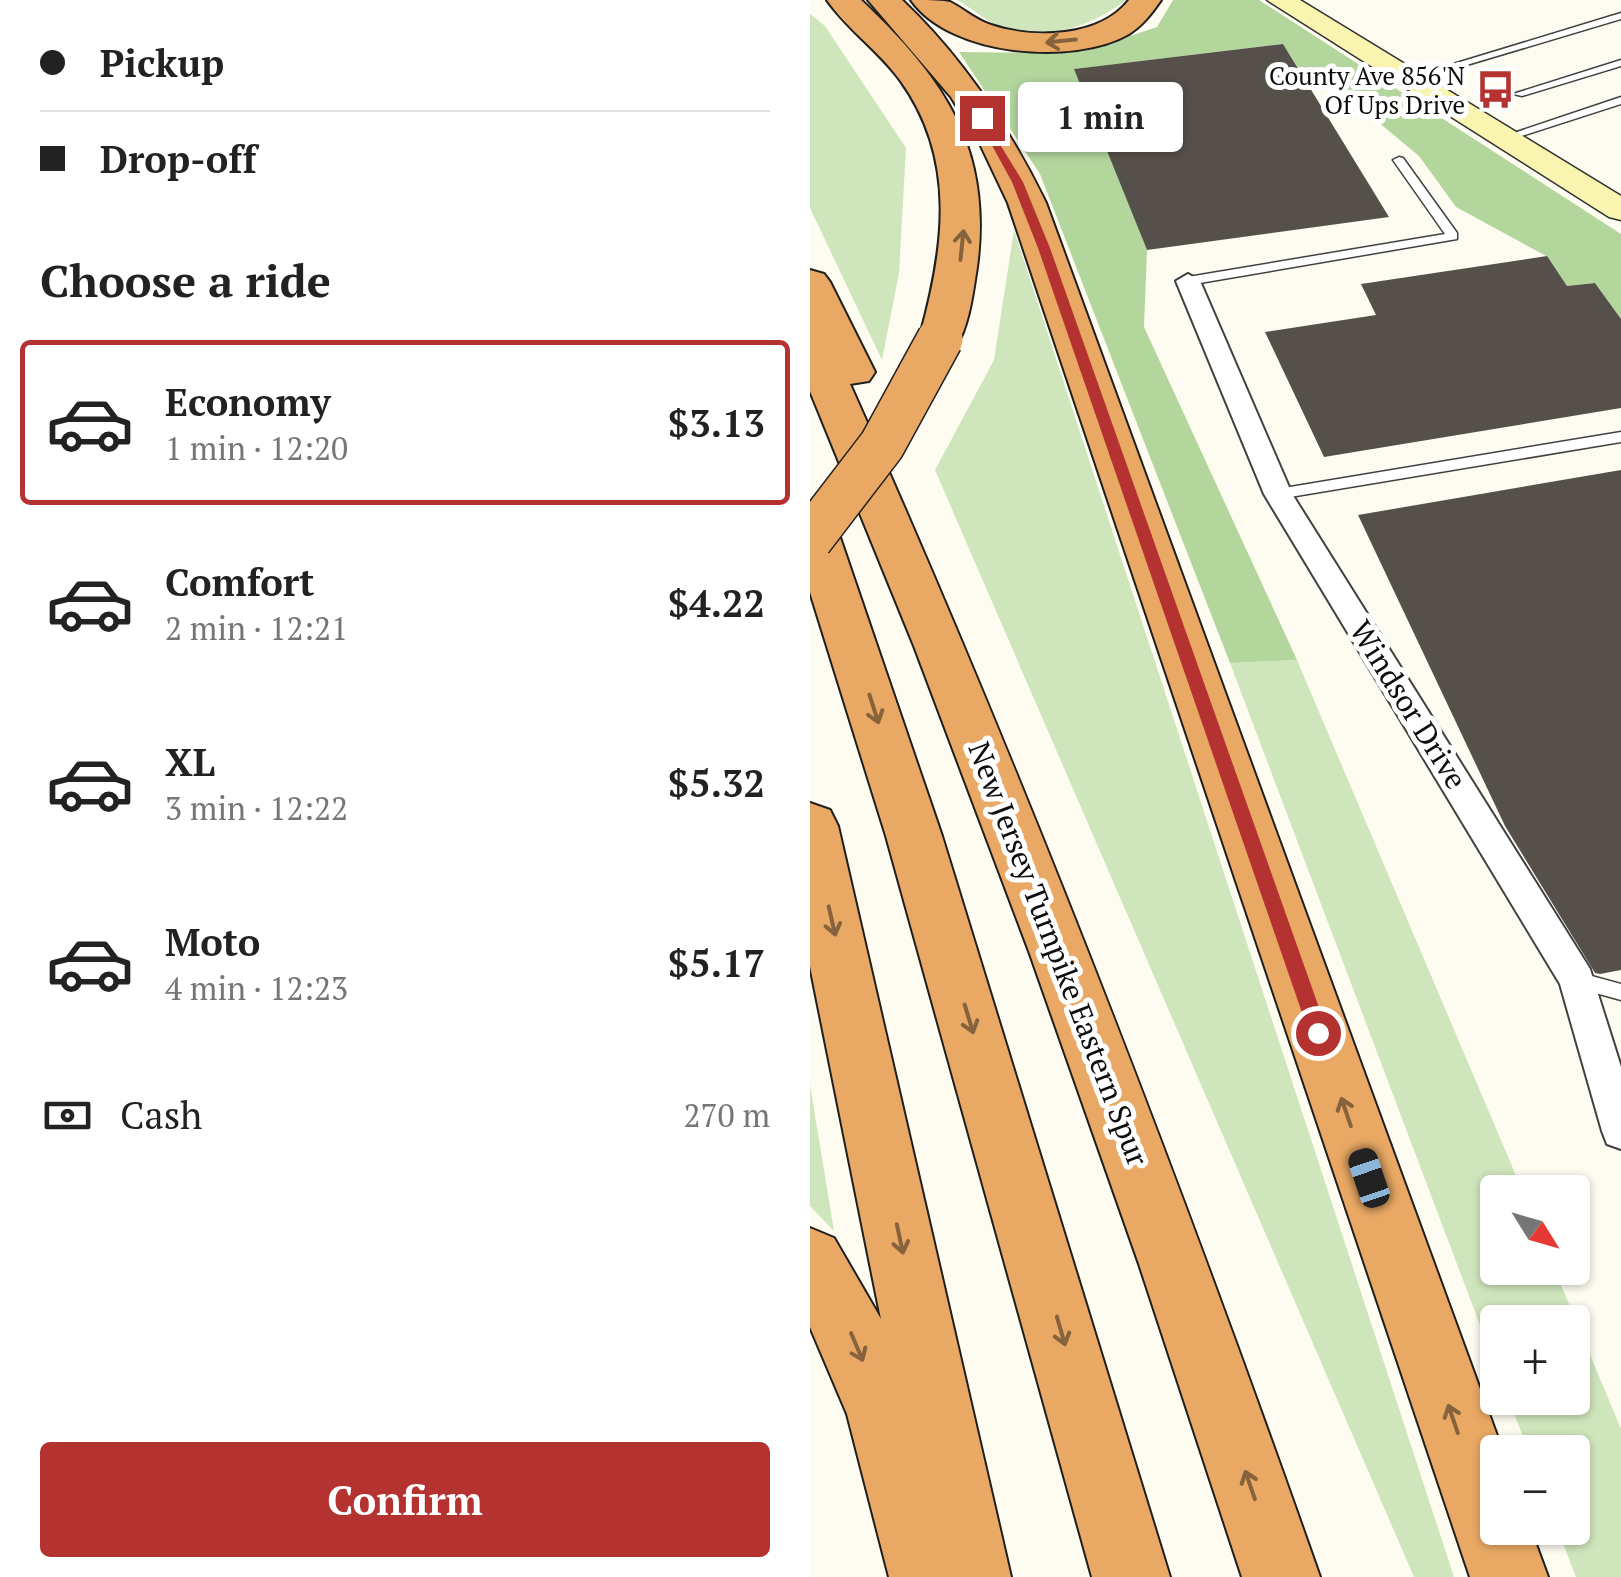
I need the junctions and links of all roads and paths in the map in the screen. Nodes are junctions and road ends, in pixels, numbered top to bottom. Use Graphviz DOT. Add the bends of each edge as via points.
graph roads {
  1 [pos="842,0"];
  2 [pos="884,0"];
  3 [pos="927,0"];
  4 [pos="1145,0"];
  5 [pos="1282,0"];
  6 [pos="1621,16"];
  7 [pos="1621,63"];
  8 [pos="1409,79"];
  9 [pos="1518,94"];
  10 [pos="1621,100"];
  11 [pos="1506,138"];
  12 [pos="1399,160"];
  13 [pos="1621,210"];
  14 [pos="1188,281"];
  15 [pos="810,282"];
  16 [pos="810,341"];
  17 [pos="1621,437"];
  18 [pos="1278,494"];
  19 [pos="810,517"];
  20 [pos="810,539"];
  21 [pos="810,563"];
  22 [pos="843,616"];
  23 [pos="998,793"];
  24 [pos="810,826"];
  25 [pos="1577,980"];
  26 [pos="1621,992"];
  27 [pos="1621,1130"];
  28 [pos="810,1262"];
  29 [pos="928,1577"];
  30 [pos="972,1577"];
  31 [pos="1131,1577"];
  32 [pos="1281,1577"];
  33 [pos="1509,1577"];
  20 -- 1 [label="highway, one-way, bridge" via="882,445 940,339 964,240 958,168 941,119 886,41"];
  33 -- 2 [label="highway, one-way" via="1026,202 958,80"];
  4 -- 3 [label="highway, one-way" via="1117,26 1046,43 983,34"];
  5 -- 8 [label="main road"];
  6 -- 8 [label="lane"];
  7 -- 9 [label="lane"];
  8 -- 11 [label="main road"];
  10 -- 11 [label="lane"];
  11 -- 13 [label="main road"];
  12 -- 14 [label="lane" via="1453,236"];
  14 -- 18 [label="street, Windsor Drive"];
  15 -- 23 [label="highway" via="869,403 976,658"];
  16 -- 23 [label="highway, New Jersey Turnpike Eastern Spur"];
  17 -- 18 [label="lane"];
  18 -- 25 [label="street, Windsor Drive"];
  19 -- 22 [label="highway"];
  21 -- 22 [label="highway"];
  22 -- 31 [label="highway, one-way" via="1016,1173"];
  32 -- 23 [label="highway, New Jersey Turnpike Eastern Spur, one-way" via="1108,1083"];
  24 -- 30 [label="highway, one-way"];
  25 -- 26 [label="lane"];
  25 -- 27 [label="street, Windsor Drive"];
  28 -- 29 [label="highway, one-way" via="867,1370"];
}
